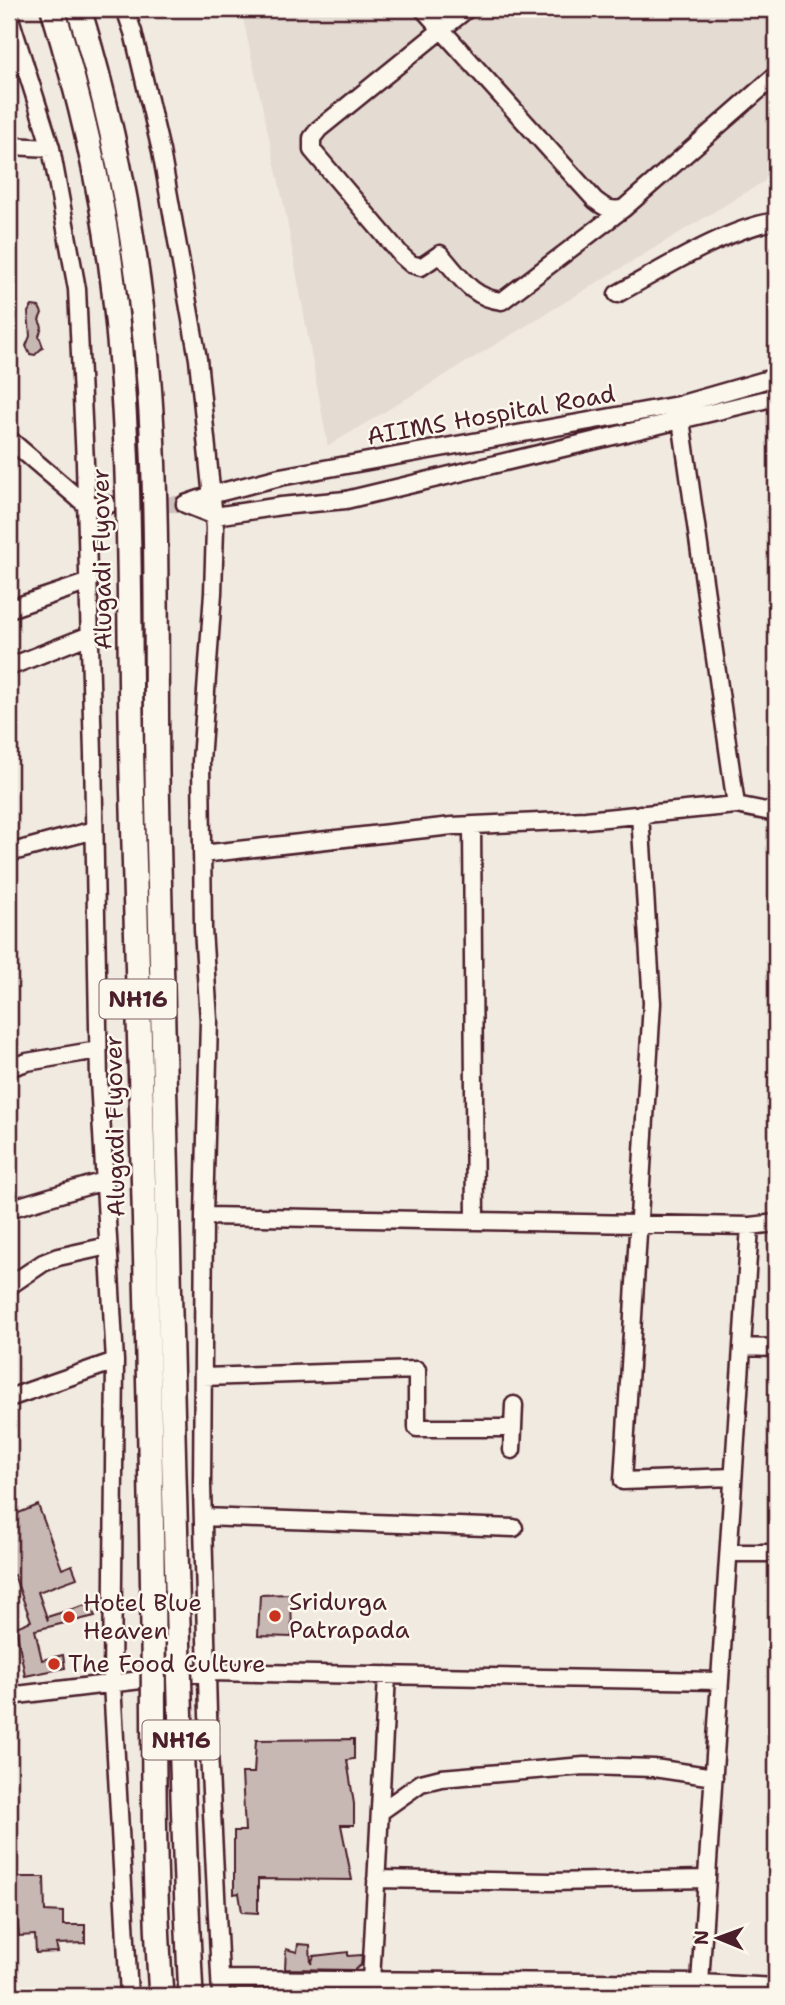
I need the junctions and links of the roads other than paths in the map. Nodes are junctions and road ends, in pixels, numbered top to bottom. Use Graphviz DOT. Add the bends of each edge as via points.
graph roads {
  1 [pos="53,9"];
  2 [pos="79,9"];
  3 [pos="125,9"];
  4 [pos="423,9"];
  5 [pos="467,9"];
  6 [pos="9,15"];
  7 [pos="442,30"];
  8 [pos="12,37"];
  9 [pos="776,75"];
  10 [pos="9,146"];
  11 [pos="51,148"];
  12 [pos="623,209"];
  13 [pos="776,221"];
  14 [pos="617,294"];
  15 [pos="776,377"];
  16 [pos="776,397"];
  17 [pos="681,420"];
  18 [pos="9,439"];
  19 [pos="214,494"];
  20 [pos="86,505"];
  21 [pos="108,505"];
  22 [pos="215,516"];
  23 [pos="89,582"];
  24 [pos="9,609"];
  25 [pos="90,635"];
  26 [pos="9,667"];
  27 [pos="736,805"];
  28 [pos="776,813"];
  29 [pos="640,814"];
  30 [pos="472,825"];
  31 [pos="94,830"];
  32 [pos="9,853"];
  33 [pos="202,854"];
  34 [pos="98,1050"];
  35 [pos="9,1068"];
  36 [pos="104,1181"];
  37 [pos="9,1209"];
  38 [pos="204,1216"];
  39 [pos="475,1221"];
  40 [pos="776,1223"];
  41 [pos="638,1224"];
  42 [pos="750,1226"];
  43 [pos="108,1246"];
  44 [pos="9,1286"];
  45 [pos="742,1347"];
  46 [pos="776,1349"];
  47 [pos="115,1361"];
  48 [pos="203,1377"];
  49 [pos="9,1398"];
  50 [pos="514,1405"];
  51 [pos="513,1428"];
  52 [pos="512,1450"];
  53 [pos="733,1477"];
  54 [pos="203,1517"];
  55 [pos="514,1528"];
  56 [pos="729,1553"];
  57 [pos="776,1553"];
  58 [pos="207,1672"];
  59 [pos="387,1675"];
  60 [pos="720,1681"];
  61 [pos="112,1683"];
  62 [pos="9,1696"];
  63 [pos="714,1777"];
  64 [pos="380,1812"];
  65 [pos="376,1879"];
  66 [pos="707,1879"];
  67 [pos="220,1979"];
  68 [pos="371,1981"];
  69 [pos="700,1983"];
  70 [pos="647,1989"];
  71 [pos="766,1990"];
  72 [pos="129,1996"];
  73 [pos="161,1996"];
  74 [pos="191,1996"];
  75 [pos="221,1996"];
  1 -- 73 [label="highway, Alugadi Flyover / NH16, bridge" via="96,179 113,280 129,500"];
  2 -- 74 [label="highway, Alugadi Flyover / NH16, bridge" via="121,176 149,384"];
  3 -- 19 [label="street" via="161,151 198,359"];
  4 -- 7 [label="street"];
  5 -- 7 [label="street"];
  6 -- 8 [label="street"];
  7 -- 12 [label="street" via="595,200 614,211"];
  7 -- 12 [label="street" via="312,138 312,150 402,256 421,267 440,254 479,296 502,302"];
  8 -- 11 [label="street"];
  9 -- 12 [label="street"];
  10 -- 11 [label="street"];
  11 -- 20 [label="street" via="77,289"];
  13 -- 14 [label="street" via="722,240"];
  15 -- 19 [label="street, AIIMS Hospital Road" via="678,405 349,463"];
  16 -- 17 [label="street, AIIMS Hospital Road"];
  17 -- 22 [label="street, AIIMS Hospital Road" via="346,500"];
  17 -- 27 [label="street"];
  18 -- 20 [label="street"];
  19 -- 22 [label="street"];
  19 -- 22 [label="street, AIIMS Hospital Road" via="185,504"];
  20 -- 21 [label="street"];
  20 -- 23 [label="street"];
  22 -- 33 [label="street" via="201,761"];
  23 -- 24 [label="street"];
  23 -- 25 [label="street"];
  25 -- 26 [label="street"];
  25 -- 31 [label="street"];
  27 -- 28 [label="street"];
  27 -- 29 [label="street"];
  29 -- 30 [label="street"];
  29 -- 41 [label="street" via="652,1003"];
  30 -- 33 [label="street"];
  30 -- 39 [label="street"];
  31 -- 32 [label="street"];
  31 -- 34 [label="street"];
  33 -- 38 [label="street" via="209,1020"];
  34 -- 35 [label="street"];
  34 -- 36 [label="street"];
  36 -- 37 [label="street"];
  36 -- 43 [label="street"];
  38 -- 39 [label="street"];
  38 -- 48 [label="street"];
  39 -- 41 [label="street"];
  40 -- 42 [label="street"];
  41 -- 42 [label="street"];
  41 -- 53 [label="street" via="624,1481"];
  42 -- 45 [label="street"];
  43 -- 44 [label="street" via="58,1256"];
  43 -- 47 [label="street"];
  45 -- 46 [label="street"];
  45 -- 53 [label="street"];
  47 -- 49 [label="street"];
  47 -- 61 [label="street"];
  48 -- 51 [label="street" via="417,1370 417,1427"];
  48 -- 54 [label="street"];
  50 -- 51 [label="street"];
  51 -- 52 [label="street"];
  53 -- 56 [label="street"];
  54 -- 55 [label="street"];
  54 -- 58 [label="street"];
  56 -- 57 [label="street"];
  56 -- 60 [label="street"];
  58 -- 59 [label="street"];
  58 -- 61 [label="street"];
  58 -- 67 [label="street"];
  59 -- 60 [label="street"];
  59 -- 64 [label="street"];
  60 -- 63 [label="street"];
  61 -- 62 [label="street"];
  61 -- 72 [label="street"];
  63 -- 64 [label="street" via="654,1768 584,1766 441,1778 421,1783"];
  63 -- 66 [label="street"];
  64 -- 65 [label="street"];
  65 -- 66 [label="street"];
  65 -- 68 [label="street"];
  66 -- 69 [label="street"];
  67 -- 68 [label="street"];
  67 -- 75 [label="street"];
  68 -- 70 [label="street"];
  69 -- 70 [label="street"];
  69 -- 71 [label="street"];
}
